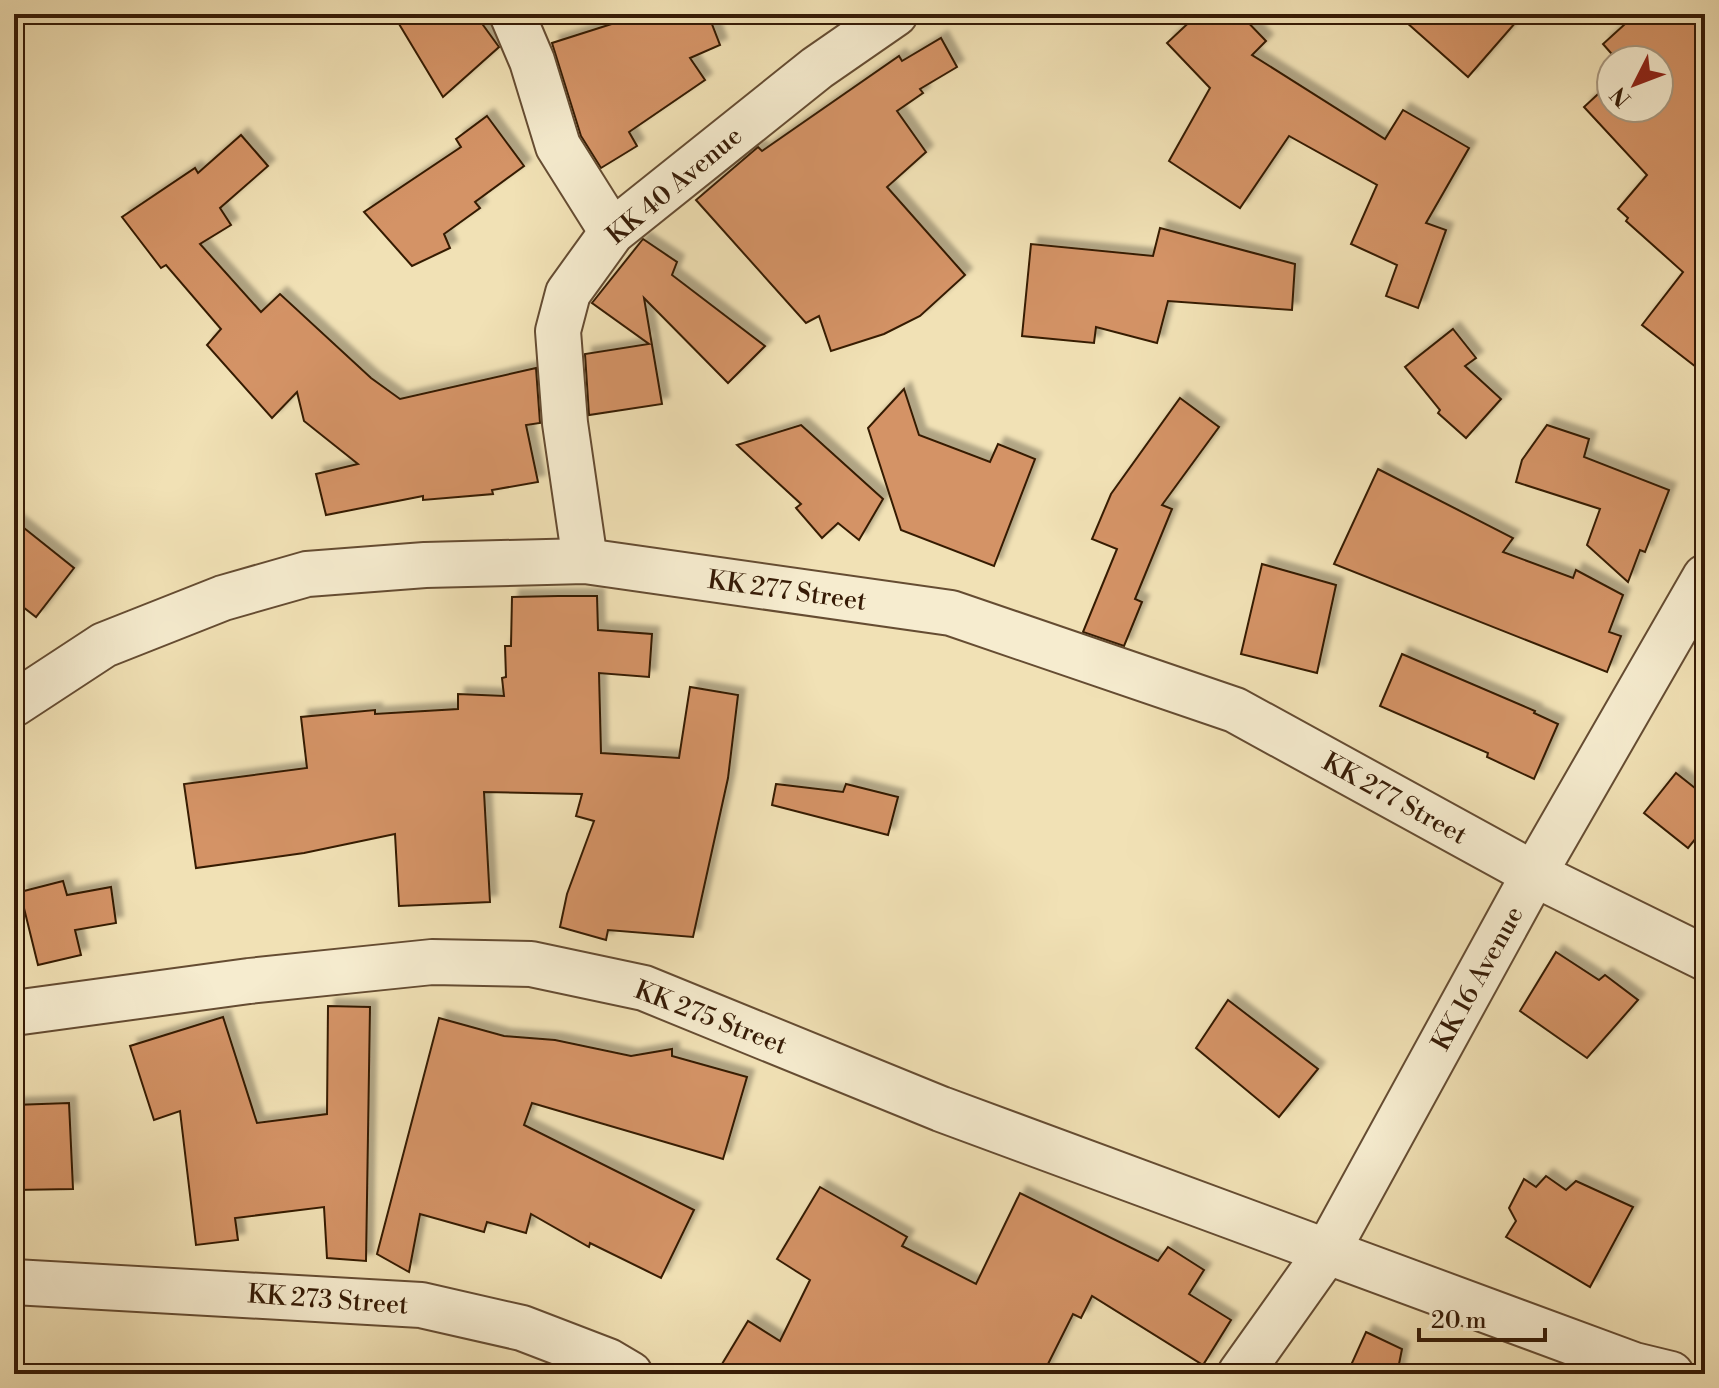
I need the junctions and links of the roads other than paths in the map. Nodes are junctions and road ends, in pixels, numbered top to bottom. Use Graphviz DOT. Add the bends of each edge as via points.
graph roads {
  1 [pos="512,14"];
  2 [pos="895,14"];
  3 [pos="612,232"];
  4 [pos="585,561"];
  5 [pos="1705,577"];
  6 [pos="14,704"];
  7 [pos="1534,874"];
  8 [pos="1705,958"];
  9 [pos="14,1013"];
  10 [pos="1328,1250"];
  11 [pos="14,1282"];
  12 [pos="630,1374"];
  13 [pos="1240,1374"];
  14 [pos="1671,1374"];
  1 -- 3 [label="street" via="558,146"];
  2 -- 3 [label="street, KK 40 Avenue" via="817,68"];
  3 -- 4 [label="street, KK 40 Avenue" via="568,293 558,331"];
  4 -- 6 [label="street, KK 277 Street" via="307,574 223,598 104,645"];
  4 -- 7 [label="street, KK 277 Street" via="951,613 1235,710"];
  5 -- 7 [label="street, KK 16 Avenue"];
  7 -- 8 [label="street, KK 277 Street"];
  7 -- 10 [label="street, KK 16 Avenue"];
  9 -- 10 [label="street, KK 275 Street" via="417,964 531,964 644,988 941,1109"];
  10 -- 13 [label="street, KK 16 Avenue"];
  10 -- 14 [label="street, KK 275 Street" via="1634,1365"];
  11 -- 12 [label="street, KK 273 Street" via="421,1305 522,1328"];
}
